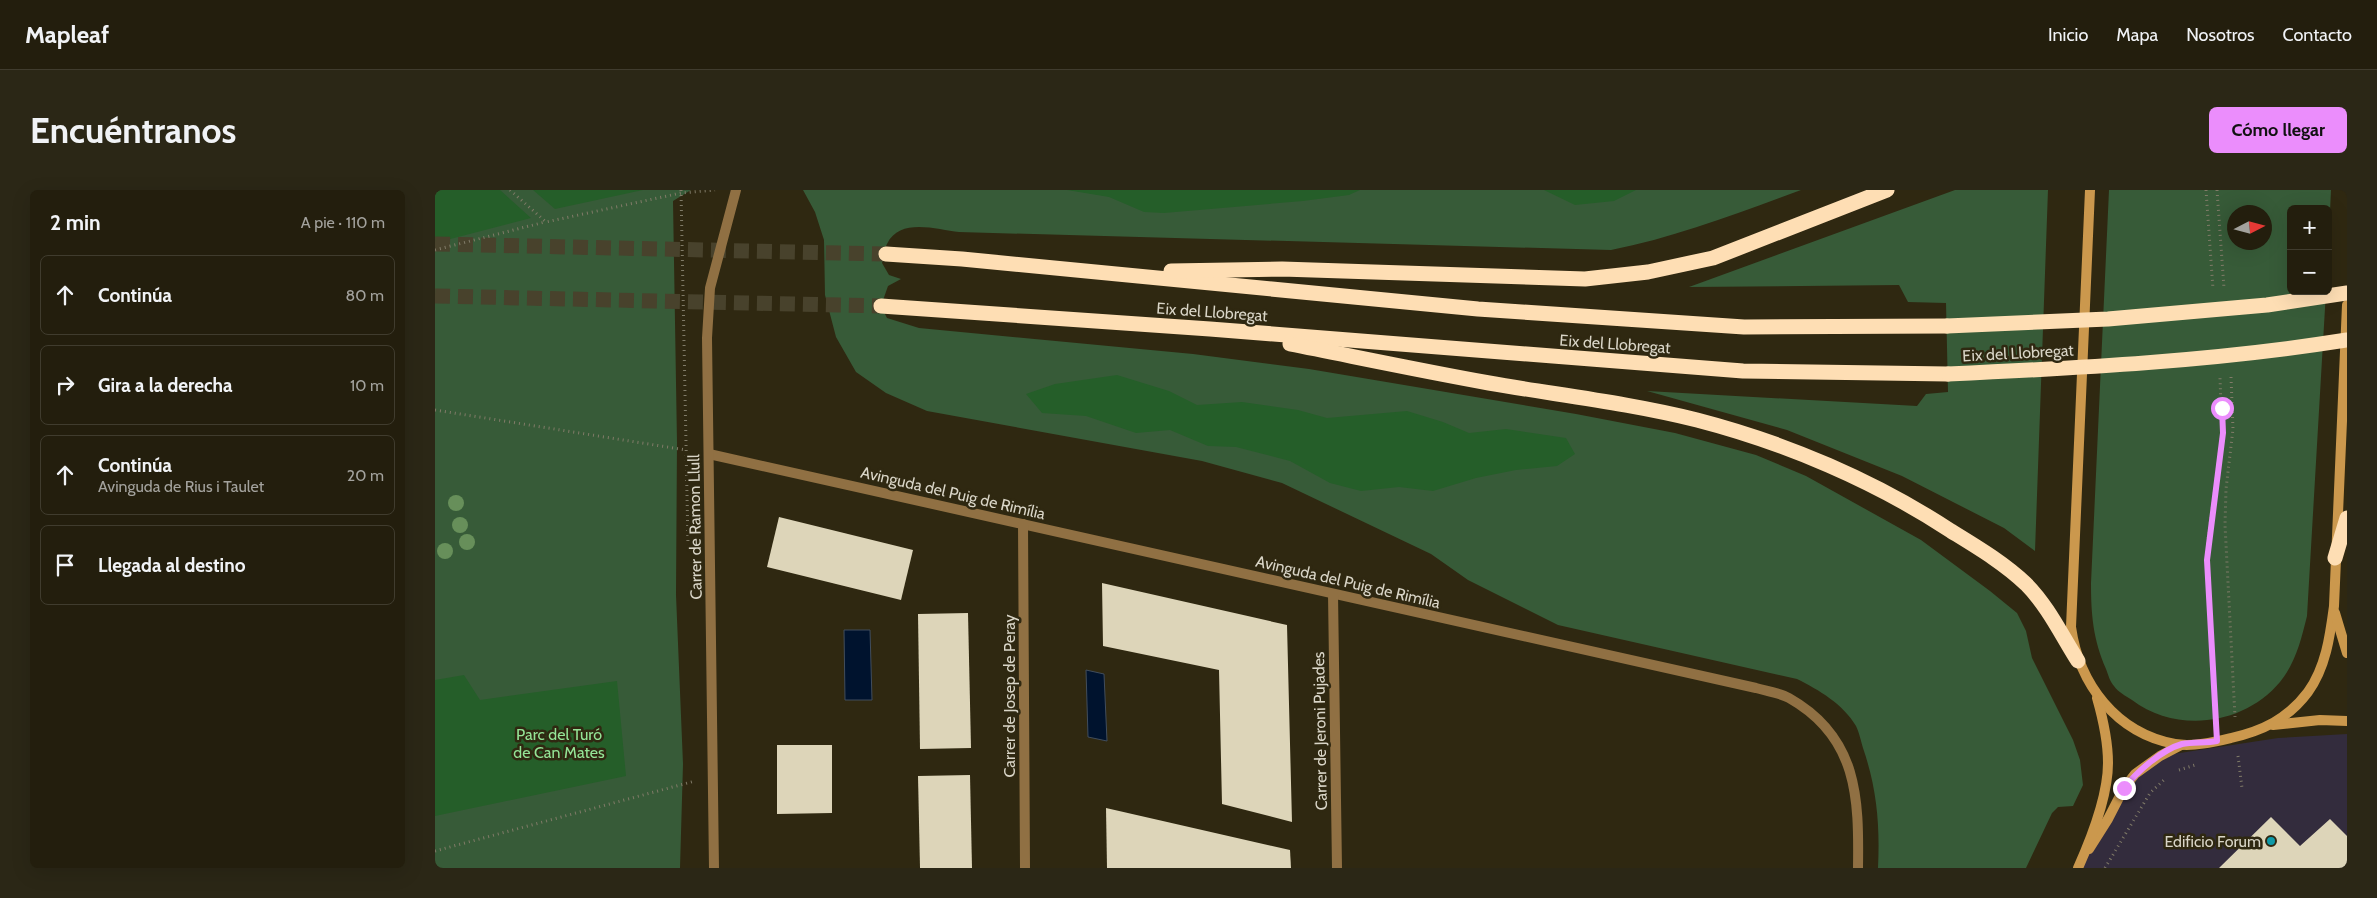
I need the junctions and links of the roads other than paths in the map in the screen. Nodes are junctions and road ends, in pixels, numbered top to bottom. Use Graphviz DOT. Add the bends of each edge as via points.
graph roads {
  1 [pos="736,190"];
  2 [pos="1887,190"];
  3 [pos="2090,190"];
  4 [pos="887,254"];
  5 [pos="1110,273"];
  6 [pos="2347,293"];
  7 [pos="2347,305"];
  8 [pos="881,306"];
  9 [pos="1210,329"];
  10 [pos="2347,340"];
  11 [pos="709,454"];
  12 [pos="2347,518"];
  13 [pos="1023,524"];
  14 [pos="2335,558"];
  15 [pos="1333,594"];
  16 [pos="2334,606"];
  17 [pos="2347,653"];
  18 [pos="2078,661"];
  19 [pos="2097,697"];
  20 [pos="2347,721"];
  21 [pos="2270,726"];
  22 [pos="2182,744"];
  23 [pos="2078,866"];
  24 [pos="713,868"];
  25 [pos="1025,868"];
  26 [pos="1337,868"];
  27 [pos="1858,868"];
  1 -- 11 [label="street, Carrer de Ramon Llull" via="710,288 707,338"];
  2 -- 5 [label="highway" via="1713,258 1648,272 1585,280 1282,268"];
  3 -- 18 [label="main road" via="2071,602 2071,627"];
  4 -- 5 [label="highway, Eix del Llobregat"];
  5 -- 6 [label="highway, Eix del Llobregat, bridge" via="1478,309 1744,327 1947,326 2108,319 2267,305"];
  7 -- 14 [label="main road"];
  8 -- 9 [label="highway, Eix del Llobregat"];
  9 -- 10 [label="highway, Eix del Llobregat, bridge" via="1743,371 1948,374 2115,366 2274,351"];
  9 -- 18 [label="highway" via="1699,420 1811,459 1928,516 2009,569 2042,603"];
  11 -- 13 [label="street, Avinguda del Puig de Rimília"];
  11 -- 24 [label="street, Carrer de Ramon Llull"];
  12 -- 14 [label="highway"];
  13 -- 15 [label="street, Avinguda del Puig de Rimília"];
  13 -- 25 [label="street, Carrer de Josep de Peray"];
  14 -- 16 [label="main road"];
  15 -- 26 [label="street, Carrer de Jeroni Pujades"];
  15 -- 27 [label="street, Avinguda del Puig de Rimília" via="1747,686 1788,698 1811,714 1833,736 1848,761 1855,787"];
  16 -- 17 [label="main road"];
  16 -- 21 [label="main road" via="2322,668 2298,704"];
  18 -- 19 [label="main road"];
  19 -- 22 [label="main road" via="2127,724 2155,738"];
  19 -- 23 [label="main road" via="2108,765 2103,797"];
  20 -- 21 [label="main road" via="2320,720"];
  21 -- 22 [label="main road" via="2217,741"];
  22 -- 23 [label="main road" via="2135,774"];
}
